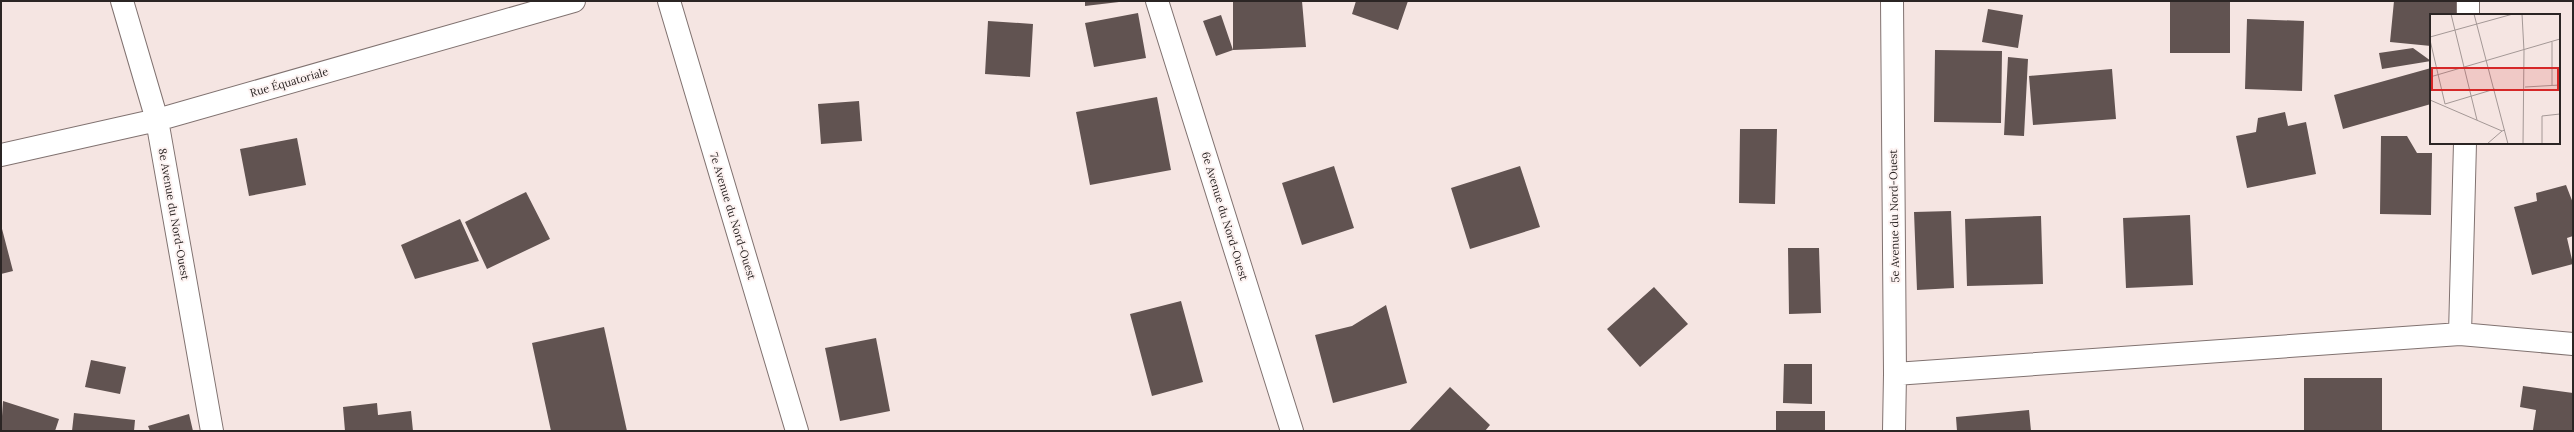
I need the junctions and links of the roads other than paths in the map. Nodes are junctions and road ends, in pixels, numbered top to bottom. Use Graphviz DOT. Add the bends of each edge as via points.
graph roads {
  1 [pos="122,1"];
  2 [pos="574,1"];
  3 [pos="670,1"];
  4 [pos="1157,1"];
  5 [pos="1892,1"];
  6 [pos="2468,1"];
  7 [pos="2468,14"];
  8 [pos="157,120"];
  9 [pos="2464,144"];
  10 [pos="1,155"];
  11 [pos="2460,334"];
  12 [pos="2573,344"];
  13 [pos="1895,374"];
  14 [pos="1289,430"];
  15 [pos="212,431"];
  16 [pos="797,431"];
  17 [pos="1894,431"];
  1 -- 8 [label="street, 8e Avenue du Nord-Ouest"];
  2 -- 8 [label="street, Rue Équatoriale"];
  3 -- 16 [label="street, 7e Avenue du Nord-Ouest"];
  4 -- 14 [label="street, 6e Avenue du Nord-Ouest"];
  5 -- 13 [label="street, 5e Avenue du Nord-Ouest"];
  6 -- 7 [label="street"];
  8 -- 10 [label="street, Rue Équatoriale"];
  8 -- 15 [label="street, 8e Avenue du Nord-Ouest"];
  9 -- 11 [label="street"];
  11 -- 12 [label="street"];
  11 -- 13 [label="street"];
  13 -- 17 [label="street, 5e Avenue du Nord-Ouest"];
}
